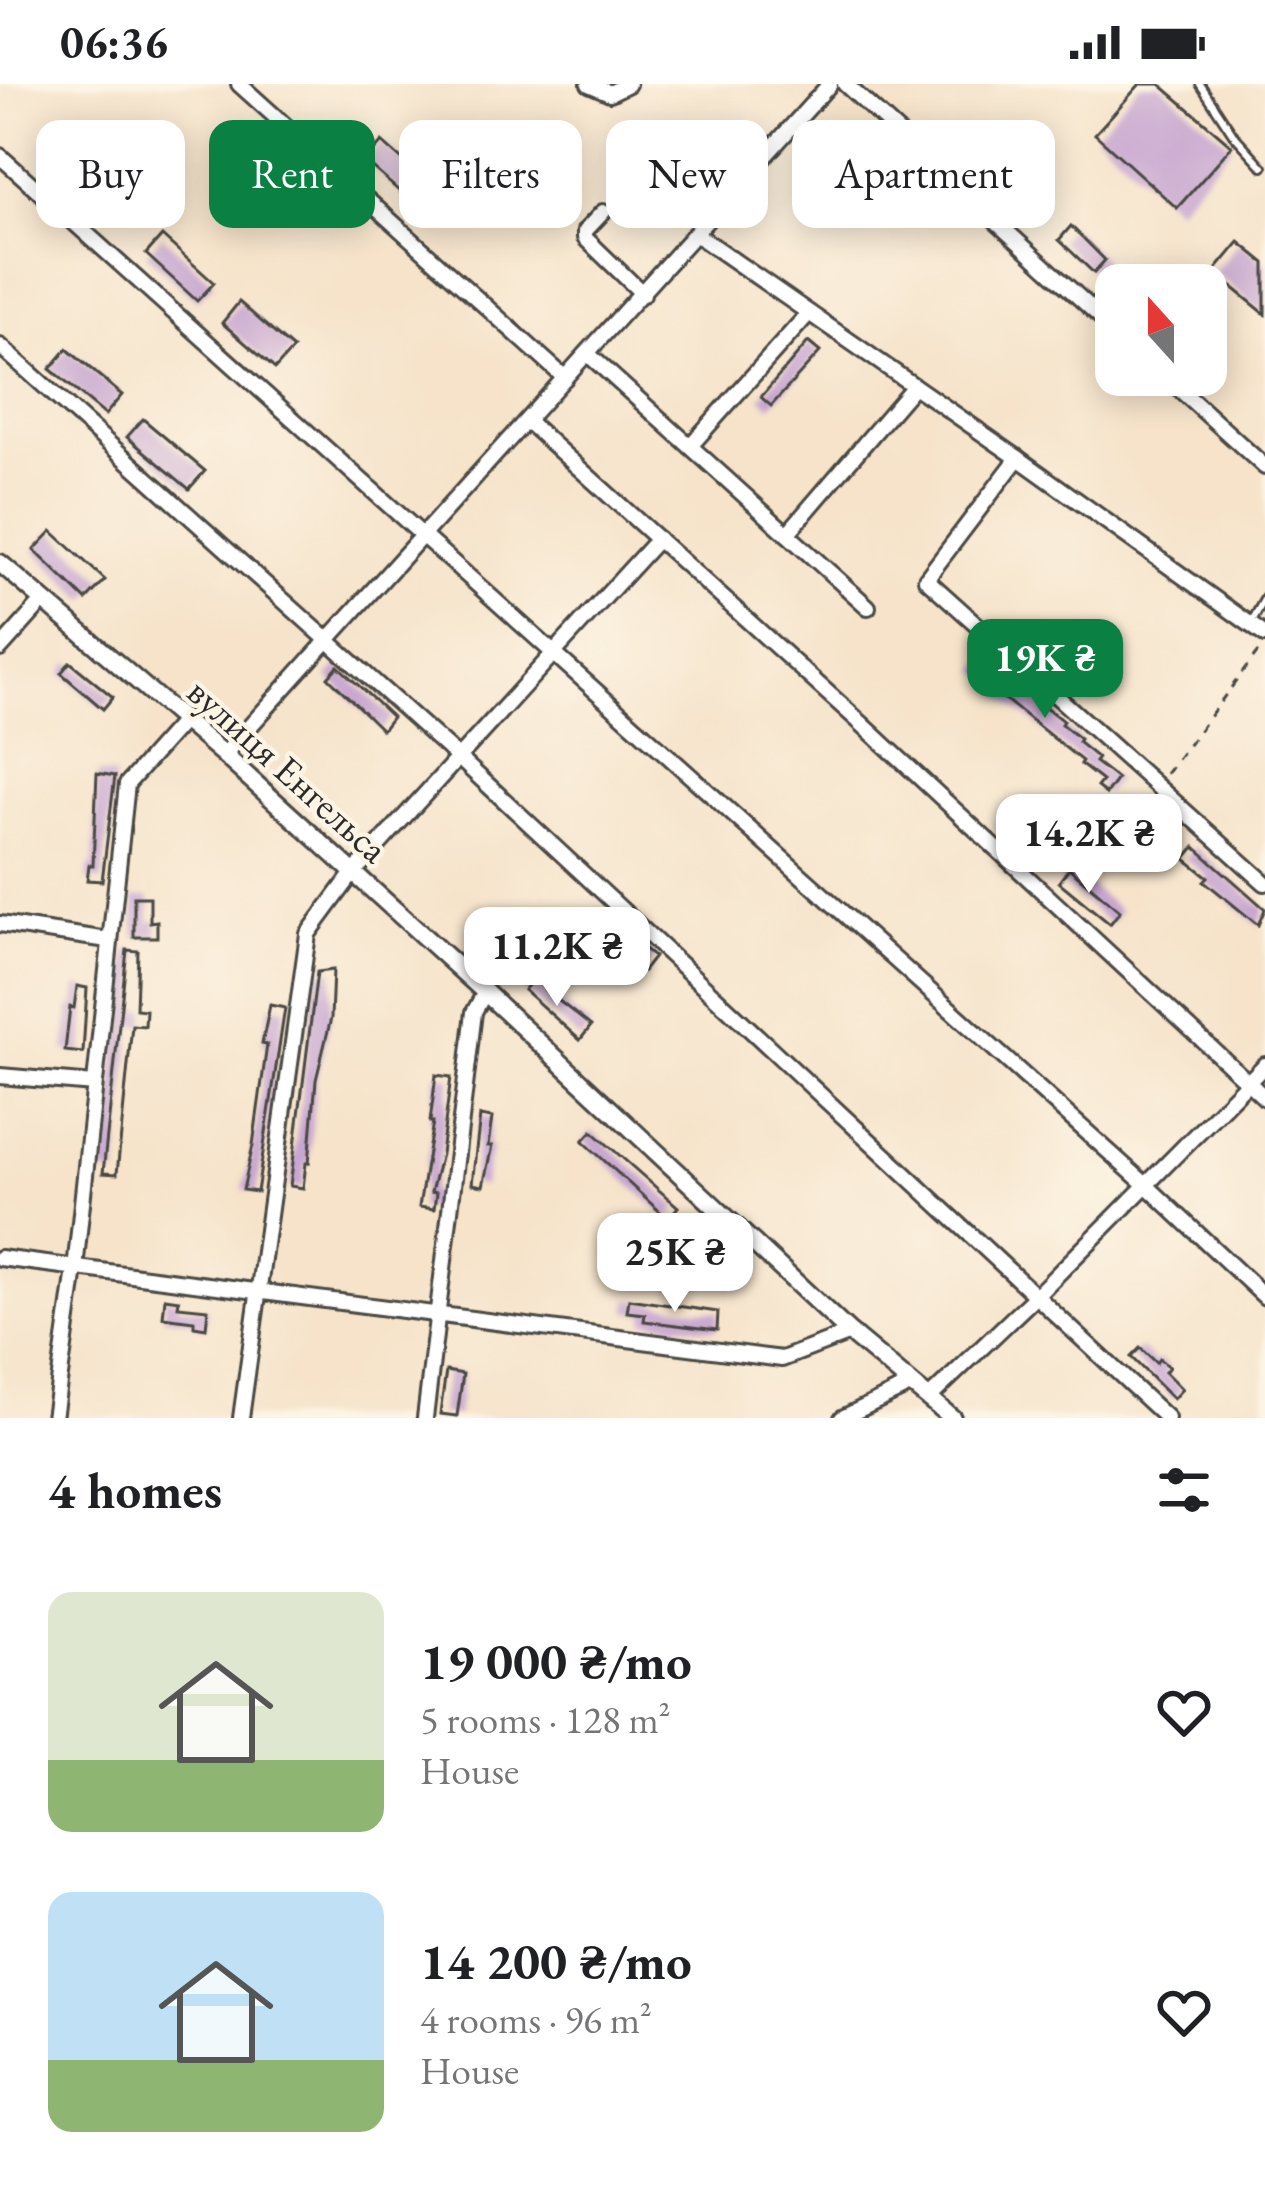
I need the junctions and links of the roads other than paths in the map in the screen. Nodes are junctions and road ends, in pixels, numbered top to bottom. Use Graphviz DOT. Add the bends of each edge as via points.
graph roads {
  1 [pos="239,84"];
  2 [pos="589,84"];
  3 [pos="628,84"];
  4 [pos="830,84"];
  5 [pos="845,84"];
  6 [pos="1200,84"];
  7 [pos="0,156"];
  8 [pos="1263,167"];
  9 [pos="604,212"];
  10 [pos="697,235"];
  11 [pos="643,294"];
  12 [pos="1095,312"];
  13 [pos="809,313"];
  14 [pos="0,346"];
  15 [pos="588,354"];
  16 [pos="565,378"];
  17 [pos="914,386"];
  18 [pos="1187,396"];
  19 [pos="527,421"];
  20 [pos="690,446"];
  21 [pos="1018,458"];
  22 [pos="1265,467"];
  23 [pos="421,534"];
  24 [pos="788,534"];
  25 [pos="658,539"];
  26 [pos="0,563"];
  27 [pos="1265,598"];
  28 [pos="43,601"];
  29 [pos="868,607"];
  30 [pos="1250,624"];
  31 [pos="1265,639"];
  32 [pos="326,641"];
  33 [pos="0,649"];
  34 [pos="556,654"];
  35 [pos="184,720"];
  36 [pos="224,755"];
  37 [pos="460,759"];
  38 [pos="353,873"];
  39 [pos="1265,883"];
  40 [pos="0,924"];
  41 [pos="108,940"];
  42 [pos="485,992"];
  43 [pos="1265,1065"];
  44 [pos="0,1076"];
  45 [pos="1248,1083"];
  46 [pos="94,1084"];
  47 [pos="1265,1098"];
  48 [pos="1147,1186"];
  49 [pos="0,1258"];
  50 [pos="75,1269"];
  51 [pos="260,1293"];
  52 [pos="1036,1296"];
  53 [pos="1265,1297"];
  54 [pos="437,1313"];
  55 [pos="850,1333"];
  56 [pos="910,1385"];
  57 [pos="930,1397"];
  58 [pos="54,1418"];
  59 [pos="241,1418"];
  60 [pos="424,1418"];
  61 [pos="842,1418"];
  62 [pos="952,1418"];
  63 [pos="1166,1418"];
  1 -- 16 [label="street"];
  2 -- 3 [label="street" via="610,93"];
  4 -- 10 [label="street"];
  5 -- 12 [label="street"];
  6 -- 8 [label="lane"];
  7 -- 23 [label="street"];
  9 -- 11 [label="street" via="585,238"];
  10 -- 11 [label="street"];
  10 -- 13 [label="street"];
  11 -- 15 [label="street"];
  13 -- 17 [label="street"];
  13 -- 20 [label="street"];
  14 -- 32 [label="street"];
  15 -- 16 [label="street"];
  15 -- 20 [label="street"];
  16 -- 19 [label="street"];
  17 -- 21 [label="street"];
  17 -- 24 [label="street"];
  18 -- 22 [label="street"];
  19 -- 23 [label="street"];
  19 -- 25 [label="street"];
  20 -- 24 [label="street"];
  21 -- 30 [label="street"];
  21 -- 39 [label="street" via="926,579"];
  23 -- 32 [label="street"];
  23 -- 34 [label="street"];
  24 -- 29 [label="street"];
  25 -- 34 [label="street"];
  25 -- 45 [label="street"];
  26 -- 28 [label="street, вулиця Енгельса"];
  27 -- 30 [label="lane"];
  28 -- 33 [label="street"];
  28 -- 35 [label="street, вулиця Енгельса"];
  30 -- 31 [label="street"];
  32 -- 36 [label="street"];
  32 -- 37 [label="street"];
  34 -- 37 [label="street"];
  34 -- 48 [label="street"];
  35 -- 36 [label="street, вулиця Енгельса"];
  35 -- 41 [label="street" via="127,784"];
  36 -- 38 [label="street, вулиця Енгельса"];
  37 -- 38 [label="street"];
  37 -- 52 [label="street"];
  38 -- 42 [label="street, вулиця Енгельса"];
  38 -- 51 [label="street" via="308,934"];
  40 -- 41 [label="street"];
  41 -- 46 [label="street"];
  42 -- 54 [label="street" via="474,1012"];
  42 -- 55 [label="street, вулиця Енгельса"];
  43 -- 45 [label="street"];
  44 -- 46 [label="street"];
  45 -- 47 [label="street"];
  45 -- 48 [label="street"];
  46 -- 50 [label="street"];
  48 -- 52 [label="street"];
  48 -- 53 [label="street"];
  49 -- 50 [label="street"];
  50 -- 51 [label="street"];
  50 -- 58 [label="street"];
  51 -- 54 [label="street"];
  51 -- 59 [label="street"];
  52 -- 57 [label="street"];
  52 -- 63 [label="street"];
  54 -- 55 [label="street" via="782,1359"];
  54 -- 60 [label="street"];
  55 -- 56 [label="street, вулиця Енгельса"];
  56 -- 57 [label="street, вулиця Енгельса"];
  56 -- 61 [label="street"];
  57 -- 62 [label="street, вулиця Енгельса"];
}
